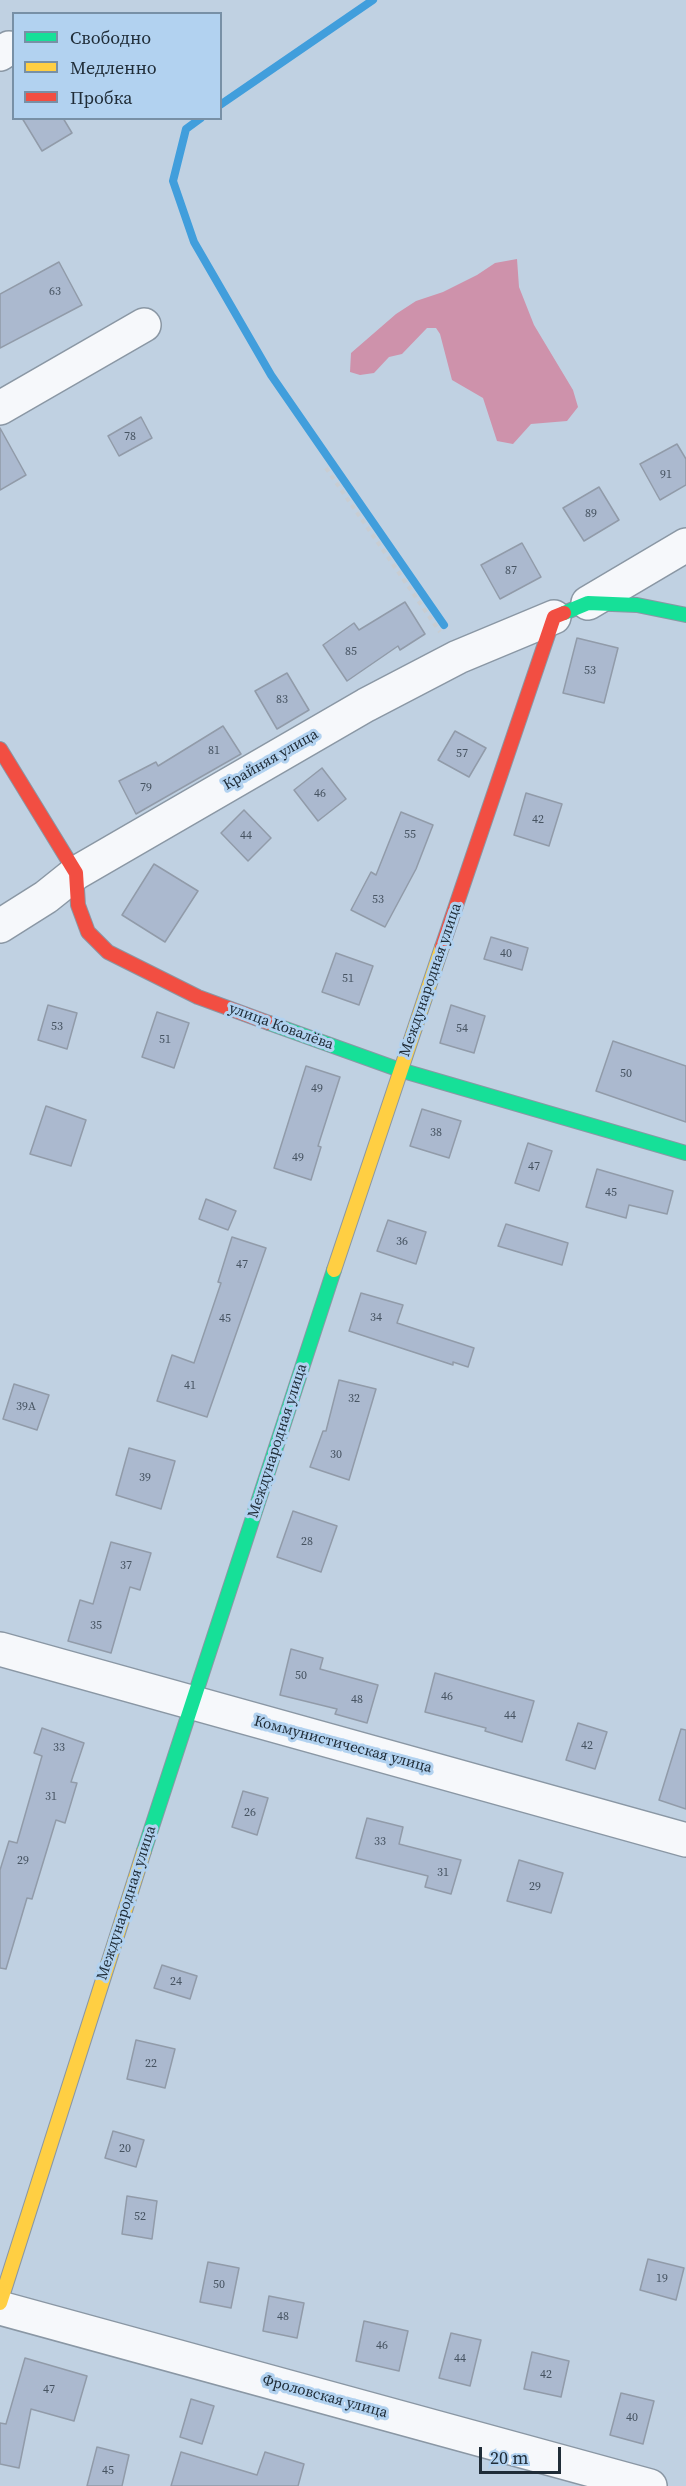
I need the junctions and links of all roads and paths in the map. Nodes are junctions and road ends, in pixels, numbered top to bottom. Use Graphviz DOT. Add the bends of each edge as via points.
graph roads {
  1 [pos="144,325"];
  2 [pos="0,408"];
  3 [pos="326,468"];
  4 [pos="686,545"];
  5 [pos="588,603"];
  6 [pos="686,615"];
  7 [pos="554,617"];
  8 [pos="458,657"];
  9 [pos="0,749"];
  10 [pos="76,873"];
  11 [pos="0,926"];
  12 [pos="400,1070"];
  13 [pos="686,1153"];
  14 [pos="0,1649"];
  15 [pos="191,1703"];
  16 [pos="686,1840"];
  17 [pos="0,2303"];
  18 [pos="0,2308"];
  19 [pos="650,2486"];
  1 -- 2 [label="street"];
  3 -- 8 [label="path"];
  4 -- 5 [label="street"];
  5 -- 6 [label="street"];
  5 -- 7 [label="street"];
  7 -- 8 [label="street, Крайняя улица"];
  7 -- 12 [label="street, Международная улица"];
  8 -- 10 [label="street, Крайняя улица" via="366,705"];
  9 -- 10 [label="street, улица Ковалёва"];
  10 -- 11 [label="street, Крайняя улица"];
  10 -- 12 [label="street, улица Ковалёва" via="78,905 88,932 108,952 198,997"];
  12 -- 13 [label="street, улица Ковалёва"];
  12 -- 15 [label="street, Международная улица"];
  14 -- 15 [label="street, Коммунистическая улица"];
  15 -- 16 [label="street, Коммунистическая улица"];
  15 -- 17 [label="street, Международная улица"];
  18 -- 19 [label="street, Фроловская улица"];
}
